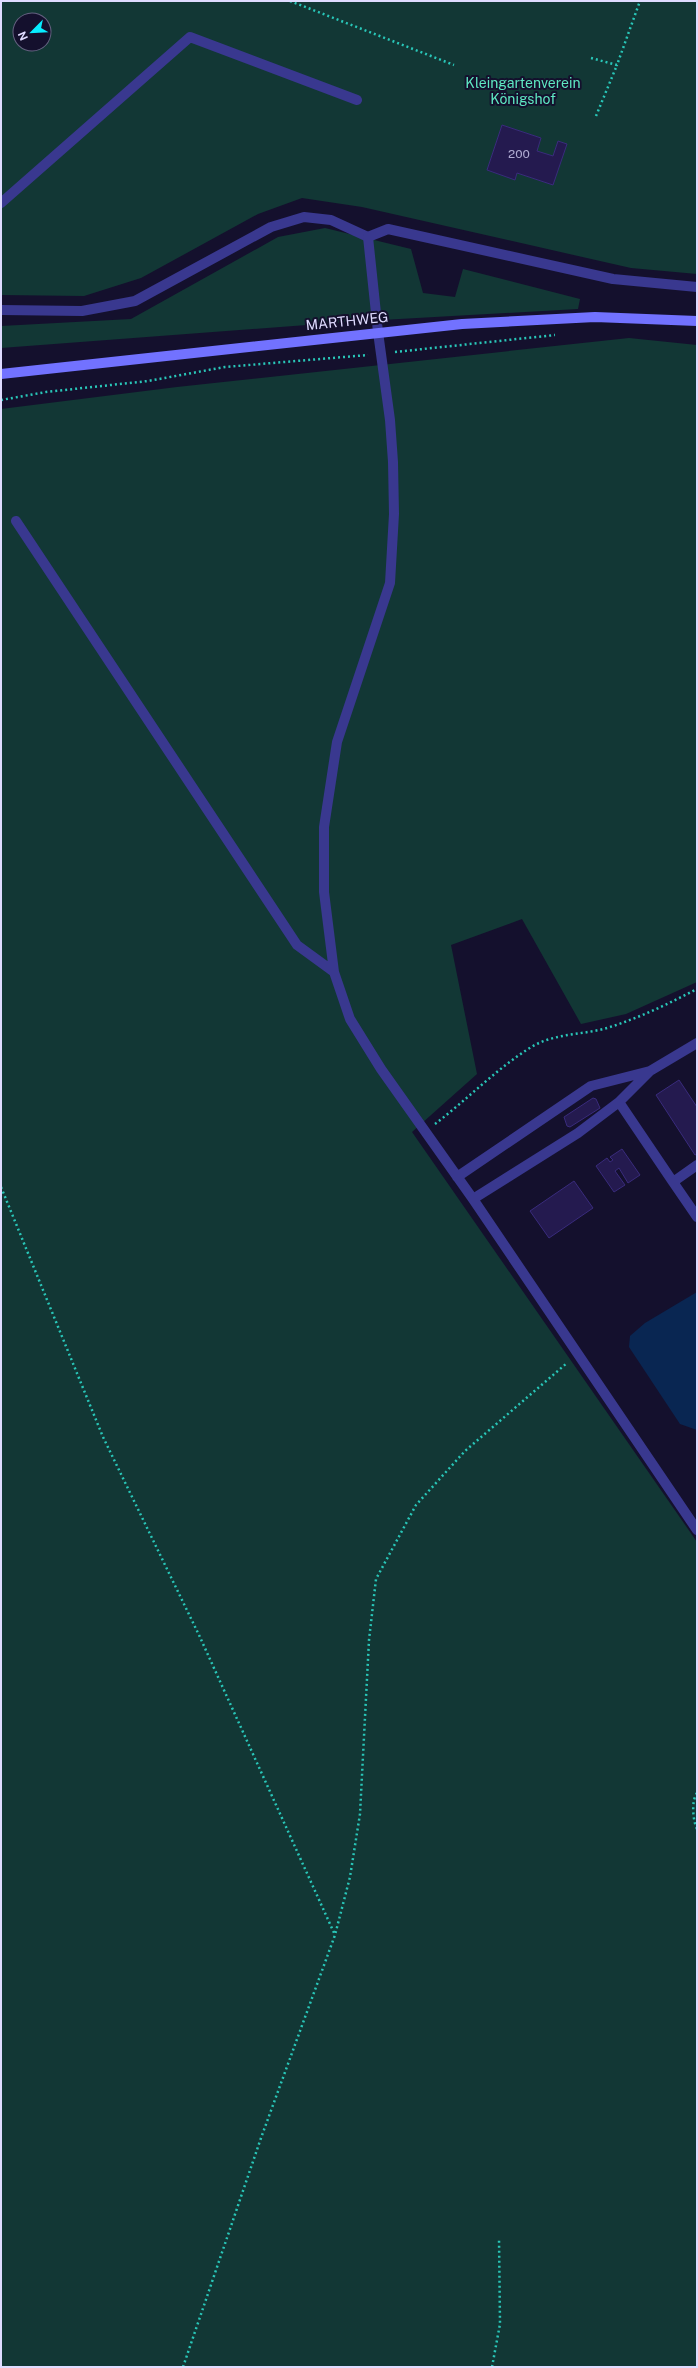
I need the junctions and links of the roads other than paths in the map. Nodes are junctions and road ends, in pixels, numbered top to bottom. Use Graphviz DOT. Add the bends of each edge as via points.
graph roads {
  1 [pos="357,100"];
  2 [pos="1,203"];
  3 [pos="368,237"];
  4 [pos="697,287"];
  5 [pos="1,310"];
  6 [pos="697,321"];
  7 [pos="378,332"];
  8 [pos="1,374"];
  9 [pos="16,521"];
  10 [pos="334,972"];
  11 [pos="697,1043"];
  12 [pos="650,1071"];
  13 [pos="620,1102"];
  14 [pos="697,1165"];
  15 [pos="457,1176"];
  16 [pos="673,1182"];
  17 [pos="473,1198"];
  18 [pos="697,1217"];
  19 [pos="697,1530"];
  1 -- 2 [label="street" via="190,37"];
  3 -- 4 [label="street" via="388,229 613,279"];
  3 -- 5 [label="street" via="331,220 304,217 271,227 135,300 82,311"];
  3 -- 7 [label="street"];
  6 -- 7 [label="main road, MARTHWEG" via="563,318"];
  7 -- 8 [label="main road, MARTHWEG"];
  7 -- 10 [label="street" via="393,462 394,514 390,575 371,645 337,742 324,827 324,892"];
  9 -- 10 [label="street" via="297,945"];
  10 -- 15 [label="street" via="350,1019 381,1069"];
  11 -- 12 [label="street"];
  12 -- 13 [label="street"];
  12 -- 15 [label="street" via="591,1086"];
  13 -- 16 [label="street"];
  13 -- 17 [label="street" via="578,1133"];
  14 -- 16 [label="street"];
  15 -- 17 [label="street"];
  16 -- 18 [label="street"];
  17 -- 19 [label="street"];
}
